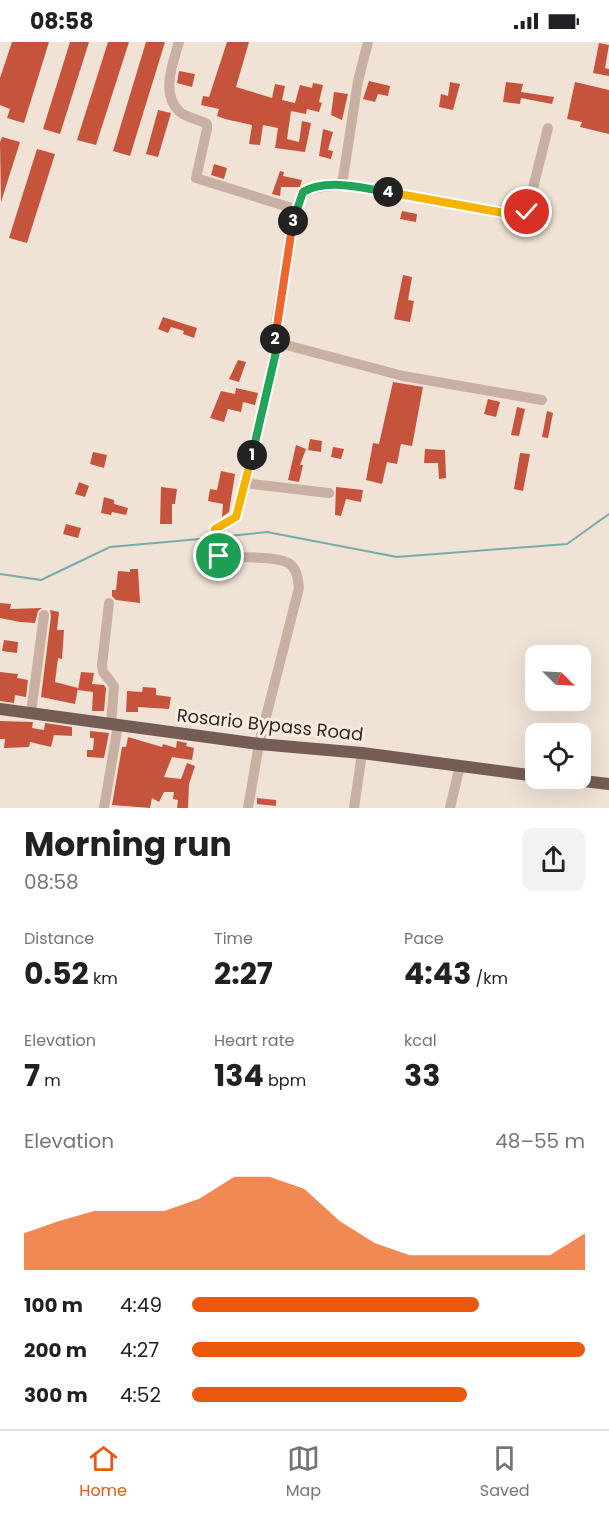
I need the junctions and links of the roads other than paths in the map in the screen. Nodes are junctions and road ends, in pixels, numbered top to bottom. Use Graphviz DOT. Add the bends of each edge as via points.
graph roads {
  1 [pos="179,42"];
  2 [pos="368,42"];
  3 [pos="548,128"];
  4 [pos="340,184"];
  5 [pos="295,209"];
  6 [pos="275,342"];
  7 [pos="542,400"];
  8 [pos="244,483"];
  9 [pos="329,493"];
  10 [pos="109,603"];
  11 [pos="44,615"];
  12 [pos="0,710"];
  13 [pos="32,713"];
  14 [pos="114,724"];
  15 [pos="259,744"];
  16 [pos="362,753"];
  17 [pos="460,766"];
  18 [pos="525,775"];
  19 [pos="591,782"];
  20 [pos="609,784"];
  21 [pos="104,808"];
  22 [pos="248,808"];
  23 [pos="354,808"];
  24 [pos="450,808"];
  1 -- 5 [label="street" via="169,84 176,105 182,113 207,124 196,178"];
  2 -- 4 [label="street"];
  3 -- 4 [label="street" via="527,212 520,216"];
  4 -- 5 [label="street" via="313,186 303,192"];
  5 -- 6 [label="street"];
  6 -- 7 [label="street" via="403,376"];
  6 -- 8 [label="street" via="265,404"];
  8 -- 9 [label="street"];
  8 -- 15 [label="street" via="236,517 215,529 213,548 219,556 279,560 291,565 298,588"];
  10 -- 14 [label="street" via="102,665 114,686"];
  11 -- 13 [label="street"];
  12 -- 13 [label="main road, Rosario Bypass Road"];
  13 -- 14 [label="main road, Rosario Bypass Road"];
  14 -- 15 [label="main road, Rosario Bypass Road"];
  14 -- 21 [label="street"];
  15 -- 16 [label="main road, Rosario Bypass Road"];
  15 -- 22 [label="street"];
  16 -- 17 [label="main road, Rosario Bypass Road"];
  16 -- 23 [label="street"];
  17 -- 18 [label="main road, Rosario Bypass Road"];
  17 -- 24 [label="street"];
  19 -- 20 [label="main road"];
}
